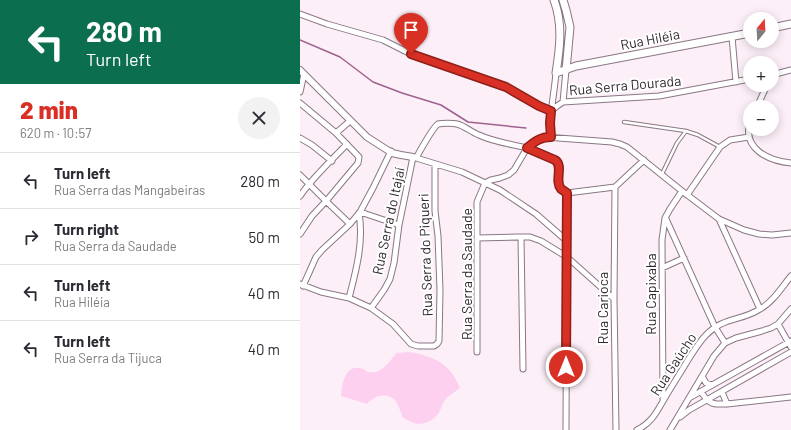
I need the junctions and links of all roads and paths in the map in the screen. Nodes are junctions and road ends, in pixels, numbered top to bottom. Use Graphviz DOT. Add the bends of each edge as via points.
graph roads {
  1 [pos="554,0"];
  2 [pos="563,0"];
  3 [pos="300,14"];
  4 [pos="791,24"];
  5 [pos="779,27"];
  6 [pos="743,35"];
  7 [pos="732,37"];
  8 [pos="566,70"];
  9 [pos="791,70"];
  10 [pos="302,72"];
  11 [pos="556,73"];
  12 [pos="779,73"];
  13 [pos="743,80"];
  14 [pos="736,82"];
  15 [pos="300,92"];
  16 [pos="563,102"];
  17 [pos="300,104"];
  18 [pos="551,111"];
  19 [pos="350,121"];
  20 [pos="624,122"];
  21 [pos="686,131"];
  22 [pos="336,133"];
  23 [pos="551,137"];
  24 [pos="749,137"];
  25 [pos="300,138"];
  26 [pos="346,144"];
  27 [pos="527,148"];
  28 [pos="720,148"];
  29 [pos="390,152"];
  30 [pos="414,157"];
  31 [pos="644,160"];
  32 [pos="332,161"];
  33 [pos="791,163"];
  34 [pos="435,164"];
  35 [pos="300,174"];
  36 [pos="662,175"];
  37 [pos="485,183"];
  38 [pos="309,184"];
  39 [pos="615,187"];
  40 [pos="682,191"];
  41 [pos="567,193"];
  42 [pos="687,195"];
  43 [pos="300,196"];
  44 [pos="326,202"];
  45 [pos="360,213"];
  46 [pos="665,218"];
  47 [pos="719,220"];
  48 [pos="350,224"];
  49 [pos="399,225"];
  50 [pos="791,233"];
  51 [pos="300,234"];
  52 [pos="521,237"];
  53 [pos="477,238"];
  54 [pos="567,241"];
  55 [pos="567,257"];
  56 [pos="684,258"];
  57 [pos="662,268"];
  58 [pos="791,276"];
  59 [pos="302,285"];
  60 [pos="349,298"];
  61 [pos="614,299"];
  62 [pos="371,308"];
  63 [pos="760,309"];
  64 [pos="791,309"];
  65 [pos="778,324"];
  66 [pos="715,327"];
  67 [pos="725,343"];
  68 [pos="790,343"];
  69 [pos="477,352"];
  70 [pos="791,352"];
  71 [pos="523,369"];
  72 [pos="702,376"];
  73 [pos="712,385"];
  74 [pos="701,392"];
  75 [pos="722,392"];
  76 [pos="689,398"];
  77 [pos="791,398"];
  78 [pos="707,400"];
  79 [pos="663,401"];
  80 [pos="727,404"];
  81 [pos="677,418"];
  82 [pos="566,430"];
  83 [pos="616,430"];
  84 [pos="637,430"];
  85 [pos="670,430"];
  1 -- 11 [label="main road" via="560,24"];
  2 -- 8 [label="main road" via="570,27"];
  3 -- 18 [label="street" via="383,40 411,54 506,87"];
  4 -- 5 [label="main road"];
  6 -- 7 [label="main road, Rua Hiléia"];
  7 -- 8 [label="main road, Rua Hiléia"];
  7 -- 14 [label="street"];
  8 -- 11 [label="main road, Rua Hiléia"];
  8 -- 16 [label="street"];
  9 -- 12 [label="street"];
  10 -- 15 [label="street"];
  10 -- 19 [label="street"];
  11 -- 18 [label="street"];
  13 -- 14 [label="street, Rua Serra Dourada"];
  14 -- 16 [label="street, Rua Serra Dourada" via="659,96"];
  16 -- 18 [label="street, Rua Serra Dourada"];
  17 -- 22 [label="street"];
  18 -- 23 [label="street"];
  19 -- 22 [label="street"];
  19 -- 29 [label="street" via="367,137"];
  20 -- 21 [label="lane"];
  21 -- 28 [label="lane"];
  21 -- 36 [label="lane" via="677,143"];
  22 -- 26 [label="street"];
  23 -- 27 [label="street" via="534,142"];
  23 -- 31 [label="street" via="612,142 627,147"];
  24 -- 28 [label="street" via="730,140"];
  24 -- 33 [label="street" via="760,152 780,162"];
  25 -- 32 [label="street"];
  26 -- 32 [label="street"];
  26 -- 44 [label="street" via="359,157 358,163"];
  27 -- 30 [label="street" via="490,140 462,125 447,123 438,124 434,128"];
  27 -- 37 [label="street" via="514,170 508,175"];
  27 -- 41 [label="lane" via="558,162 558,181"];
  28 -- 42 [label="street"];
  29 -- 30 [label="street"];
  29 -- 45 [label="street"];
  30 -- 34 [label="street"];
  30 -- 49 [label="street, Rua Serra do Itajaí"];
  31 -- 36 [label="street"];
  31 -- 39 [label="street"];
  32 -- 38 [label="street"];
  34 -- 37 [label="street" via="462,172"];
  34 -- 62 [label="street, Rua Serra do Piqueri" via="439,341 434,346 411,344 393,324"];
  35 -- 38 [label="street"];
  36 -- 40 [label="street"];
  37 -- 53 [label="street, Rua Serra da Saudade" via="477,202"];
  37 -- 54 [label="street" via="536,214"];
  38 -- 43 [label="street"];
  38 -- 44 [label="street"];
  39 -- 41 [label="street"];
  39 -- 61 [label="street, Rua Carioca"];
  40 -- 42 [label="street"];
  40 -- 46 [label="street, Rua Capixaba"];
  41 -- 54 [label="street"];
  42 -- 47 [label="street"];
  44 -- 48 [label="street"];
  44 -- 51 [label="street" via="312,216"];
  45 -- 48 [label="street"];
  45 -- 49 [label="street"];
  45 -- 60 [label="street" via="360,242"];
  46 -- 56 [label="street"];
  46 -- 57 [label="street, Rua Capixaba"];
  47 -- 50 [label="street" via="758,234"];
  47 -- 63 [label="street"];
  48 -- 59 [label="street" via="316,257"];
  49 -- 62 [label="street, Rua Serra do Itajaí" via="390,279"];
  52 -- 53 [label="street"];
  52 -- 55 [label="street" via="541,241"];
  52 -- 71 [label="street"];
  53 -- 69 [label="street, Rua Serra da Saudade"];
  54 -- 55 [label="street"];
  55 -- 61 [label="street"];
  55 -- 82 [label="street"];
  56 -- 57 [label="street"];
  56 -- 66 [label="street"];
  57 -- 79 [label="street, Rua Capixaba"];
  58 -- 63 [label="street, Rua Gaúcho" via="769,303"];
  59 -- 60 [label="street"];
  60 -- 62 [label="street"];
  61 -- 83 [label="street, Rua Carioca"];
  63 -- 66 [label="street, Rua Gaúcho"];
  64 -- 65 [label="street"];
  65 -- 67 [label="street"];
  65 -- 68 [label="street"];
  66 -- 67 [label="street"];
  66 -- 79 [label="street, Rua Gaúcho" via="698,344"];
  67 -- 72 [label="street"];
  68 -- 73 [label="street"];
  70 -- 75 [label="street"];
  72 -- 73 [label="street"];
  72 -- 76 [label="street"];
  73 -- 74 [label="street"];
  74 -- 76 [label="street"];
  74 -- 78 [label="street"];
  75 -- 78 [label="street"];
  75 -- 80 [label="street"];
  76 -- 81 [label="street"];
  77 -- 80 [label="street"];
  78 -- 80 [label="street" via="716,404"];
  78 -- 81 [label="street"];
  79 -- 84 [label="street, Rua Gaúcho" via="651,420"];
  81 -- 85 [label="street"];
}
